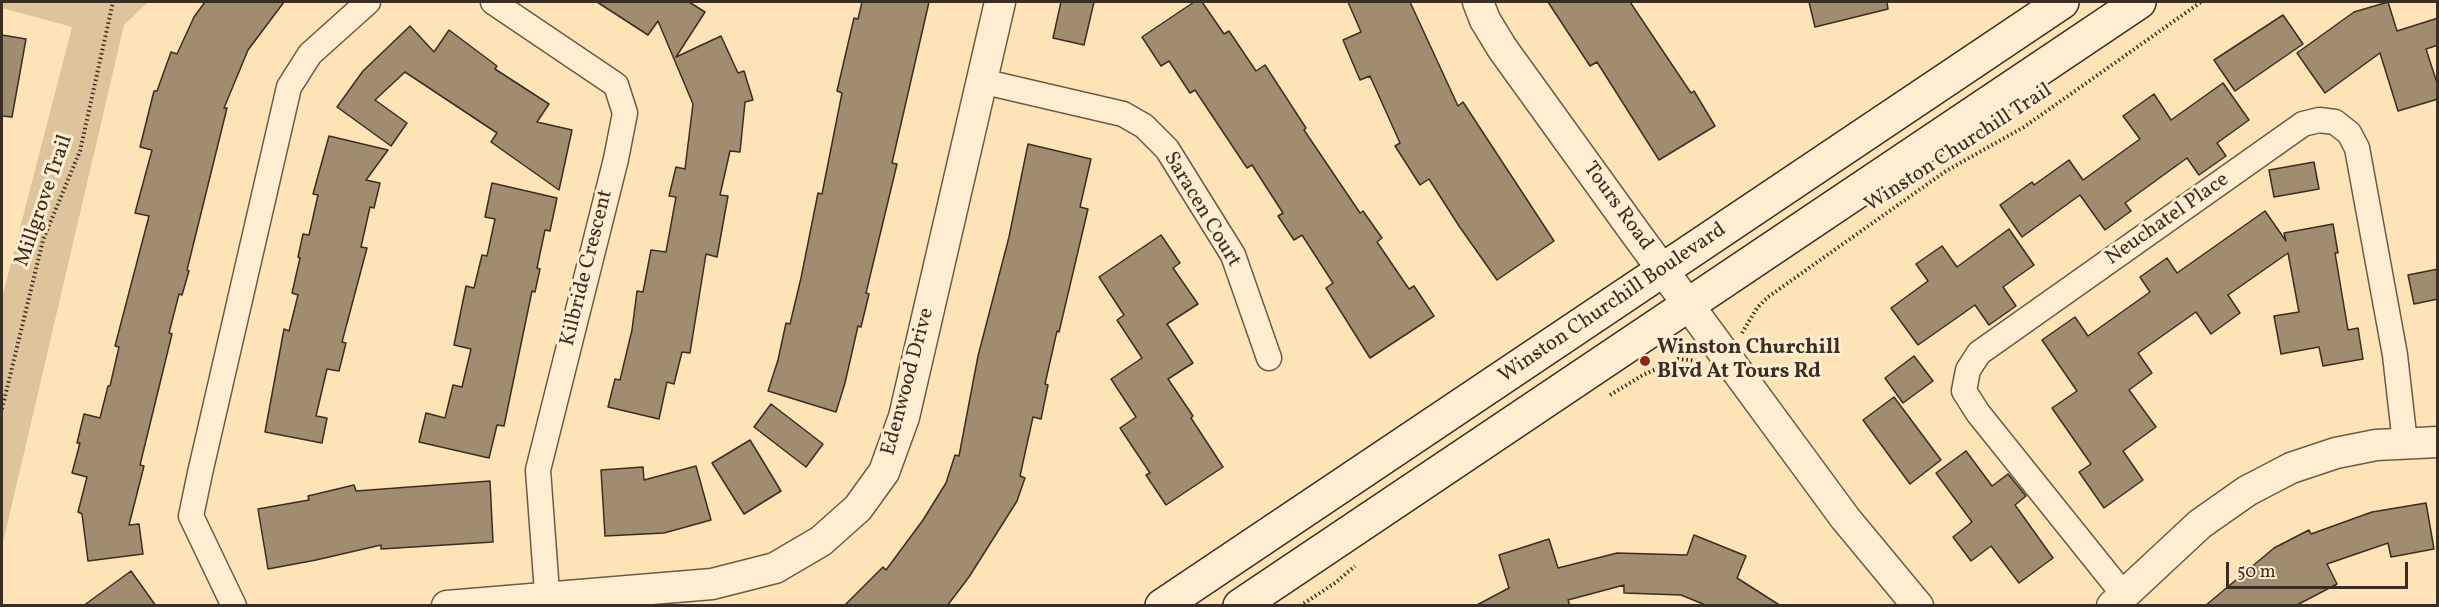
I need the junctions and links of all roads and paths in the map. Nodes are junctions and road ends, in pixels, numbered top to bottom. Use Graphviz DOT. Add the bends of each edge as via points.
graph roads {
  1 [pos="113,2"];
  2 [pos="368,2"];
  3 [pos="493,2"];
  4 [pos="1000,2"];
  5 [pos="1478,2"];
  6 [pos="2062,2"];
  7 [pos="2139,2"];
  8 [pos="2201,2"];
  9 [pos="981,81"];
  10 [pos="1662,270"];
  11 [pos="1688,305"];
  12 [pos="1743,333"];
  13 [pos="1269,358"];
  14 [pos="2,409"];
  15 [pos="2438,442"];
  16 [pos="2405,443"];
  17 [pos="2118,600"];
  18 [pos="548,602"];
  19 [pos="234,606"];
  20 [pos="447,606"];
  21 [pos="1162,606"];
  22 [pos="1240,606"];
  23 [pos="1918,606"];
  1 -- 14 [label="path, Millgrove Trail" via="80,151 43,240"];
  2 -- 19 [label="street" via="310,54 289,87 200,473 191,516"];
  3 -- 18 [label="street, Kilbride Crescent" via="616,85 625,113 538,470"];
  4 -- 9 [label="street, Edenwood Drive"];
  5 -- 10 [label="street, Tours Road" via="1502,48"];
  6 -- 10 [label="main road, Winston Churchill Boulevard"];
  7 -- 11 [label="main road, Winston Churchill Boulevard"];
  8 -- 12 [label="path, Winston Churchill Trail" via="2024,127 1946,171 1778,290 1757,308"];
  9 -- 13 [label="street, Saracen Court" via="1123,114 1144,126 1167,149 1233,255"];
  9 -- 18 [label="street, Edenwood Drive" via="904,417 884,472 858,508 821,541 775,568 712,585"];
  10 -- 11 [label="street, Tours Road"];
  10 -- 21 [label="main road, Winston Churchill Boulevard"];
  11 -- 22 [label="main road, Winston Churchill Boulevard"];
  11 -- 23 [label="street, Tours Road" via="1845,518"];
  15 -- 16 [label="street"];
  16 -- 17 [label="street" via="2336,453 2290,468 2247,491 2200,524"];
  16 -- 17 [label="street, Neuchatel Place" via="2395,355 2357,148 2349,133 2335,122 2303,124 1979,353 1968,370 1964,391 1978,413"];
  18 -- 20 [label="street, Edenwood Drive"];
}
